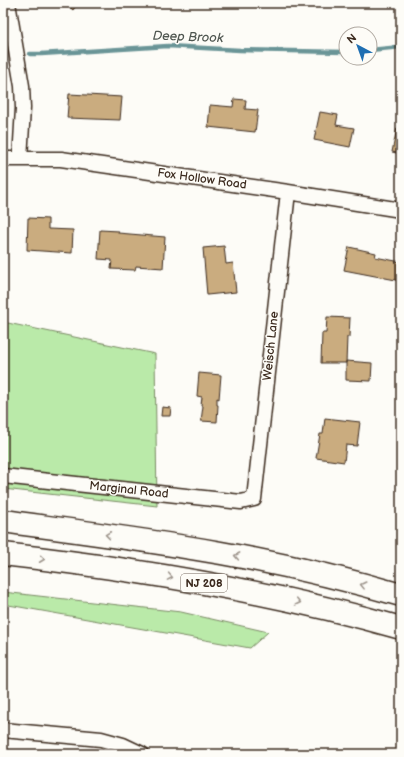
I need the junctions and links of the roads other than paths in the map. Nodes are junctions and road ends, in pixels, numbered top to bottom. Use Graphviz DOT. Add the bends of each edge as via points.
graph roads {
  1 [pos="8,3"];
  2 [pos="3,159"];
  3 [pos="20,159"];
  4 [pos="288,192"];
  5 [pos="401,210"];
  6 [pos="3,476"];
  7 [pos="254,499"];
  8 [pos="3,522"];
  9 [pos="3,554"];
  10 [pos="401,595"];
  11 [pos="401,628"];
  12 [pos="3,730"];
  13 [pos="142,754"];
  1 -- 3 [label="street" via="22,86"];
  2 -- 3 [label="street, Fox Hollow Road"];
  3 -- 4 [label="street, Fox Hollow Road" via="61,159"];
  4 -- 5 [label="street, Fox Hollow Road"];
  4 -- 7 [label="street, Weisch Lane"];
  6 -- 7 [label="street, Marginal Road" via="241,502"];
  10 -- 8 [label="highway, one-way" via="282,565 221,553"];
  9 -- 11 [label="highway, NJ 208, one-way" via="100,566 215,585"];
  12 -- 13 [label="street" via="101,739"];
}
